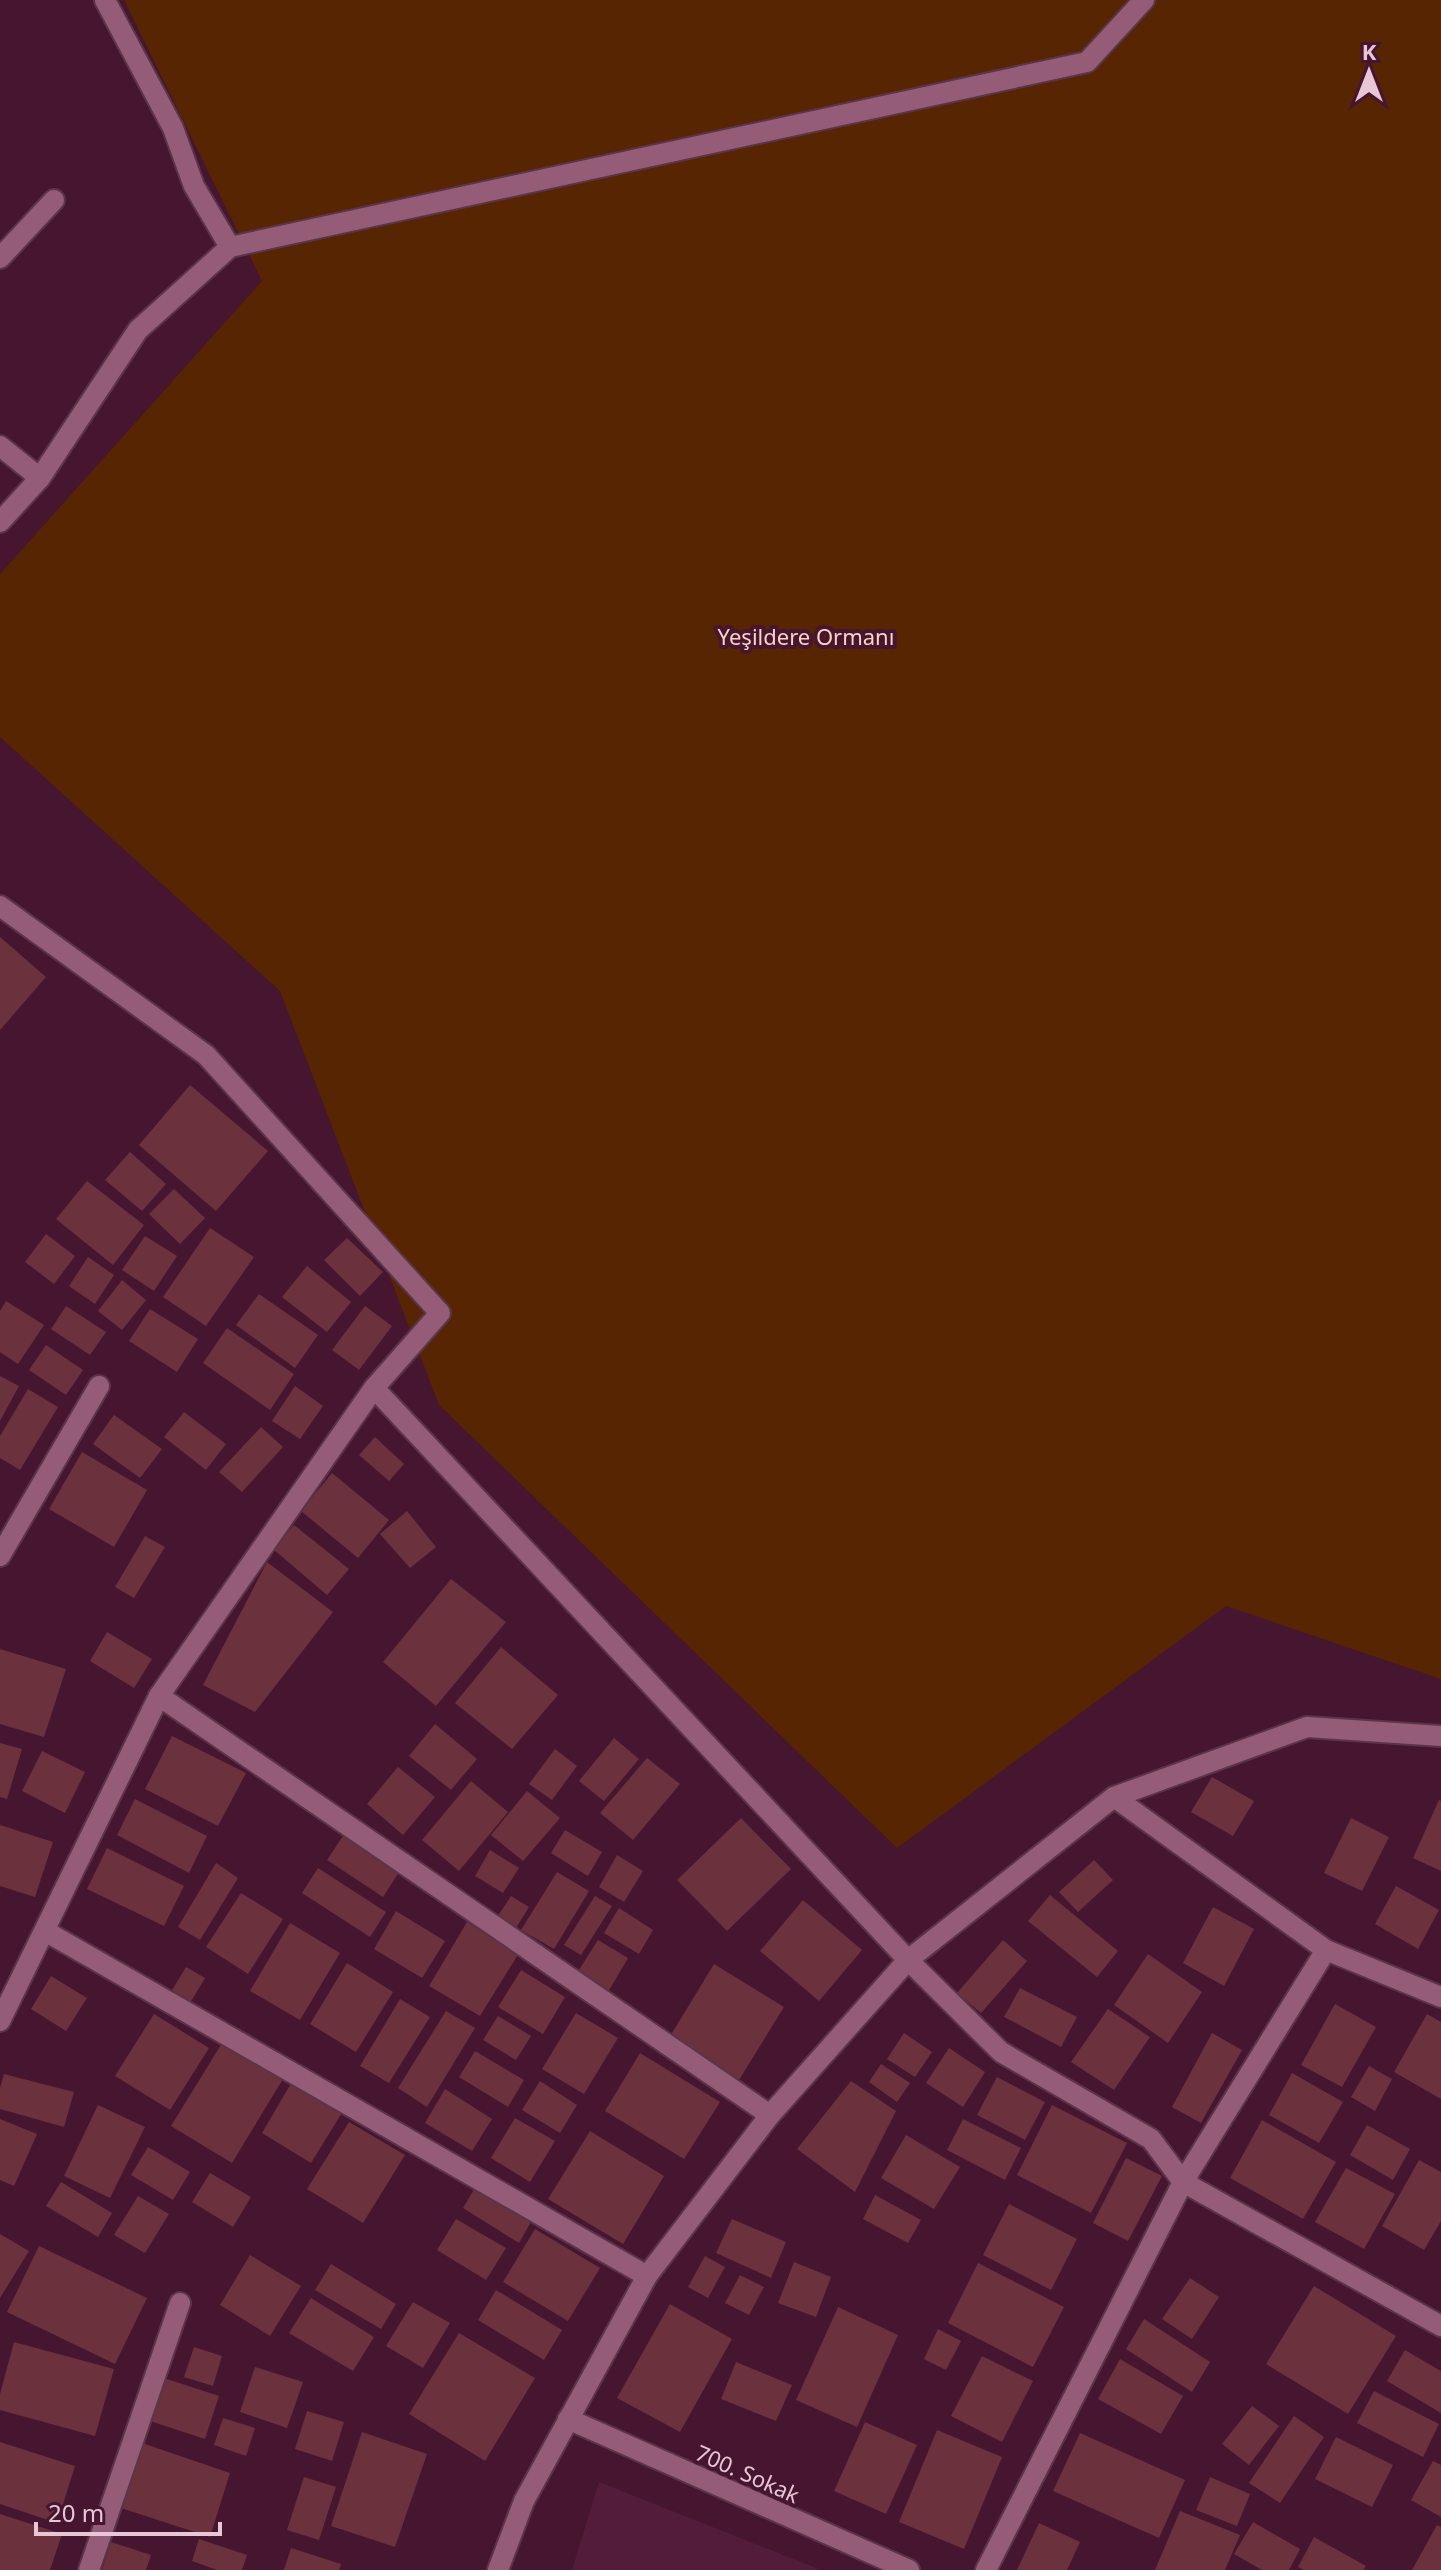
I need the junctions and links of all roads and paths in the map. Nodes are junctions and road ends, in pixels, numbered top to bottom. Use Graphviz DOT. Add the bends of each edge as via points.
graph roads {
  1 [pos="105,0"];
  2 [pos="1144,0"];
  3 [pos="54,200"];
  4 [pos="230,247"];
  5 [pos="0,258"];
  6 [pos="0,446"];
  7 [pos="40,478"];
  8 [pos="0,522"];
  9 [pos="0,906"];
  10 [pos="99,1386"];
  11 [pos="374,1388"];
  12 [pos="0,1556"];
  13 [pos="159,1696"];
  14 [pos="1441,1736"];
  15 [pos="1114,1797"];
  16 [pos="45,1931"];
  17 [pos="1326,1950"];
  18 [pos="908,1960"];
  19 [pos="1441,1997"];
  20 [pos="0,2021"];
  21 [pos="770,2115"];
  22 [pos="1183,2182"];
  23 [pos="647,2276"];
  24 [pos="180,2303"];
  25 [pos="1441,2326"];
  26 [pos="568,2419"];
  27 [pos="89,2570"];
  28 [pos="498,2570"];
  29 [pos="909,2570"];
  30 [pos="986,2570"];
  1 -- 4 [label="street" via="173,128 194,186"];
  2 -- 4 [label="street" via="1087,62"];
  3 -- 5 [label="street"];
  4 -- 7 [label="street" via="138,330"];
  6 -- 7 [label="street"];
  7 -- 8 [label="street"];
  9 -- 11 [label="street" via="206,1055 440,1313"];
  10 -- 12 [label="street"];
  11 -- 13 [label="street"];
  11 -- 18 [label="street"];
  13 -- 16 [label="street"];
  13 -- 21 [label="street"];
  14 -- 15 [label="street" via="1307,1727"];
  15 -- 17 [label="street"];
  15 -- 18 [label="street"];
  16 -- 20 [label="street"];
  16 -- 23 [label="street"];
  17 -- 19 [label="street"];
  17 -- 22 [label="street"];
  18 -- 21 [label="street"];
  18 -- 22 [label="street" via="1001,2052 1151,2139"];
  21 -- 23 [label="street"];
  22 -- 25 [label="street"];
  22 -- 30 [label="street"];
  23 -- 26 [label="street"];
  24 -- 27 [label="street"];
  26 -- 28 [label="street" via="524,2501"];
  26 -- 29 [label="street, 700. Sokak"];
}
